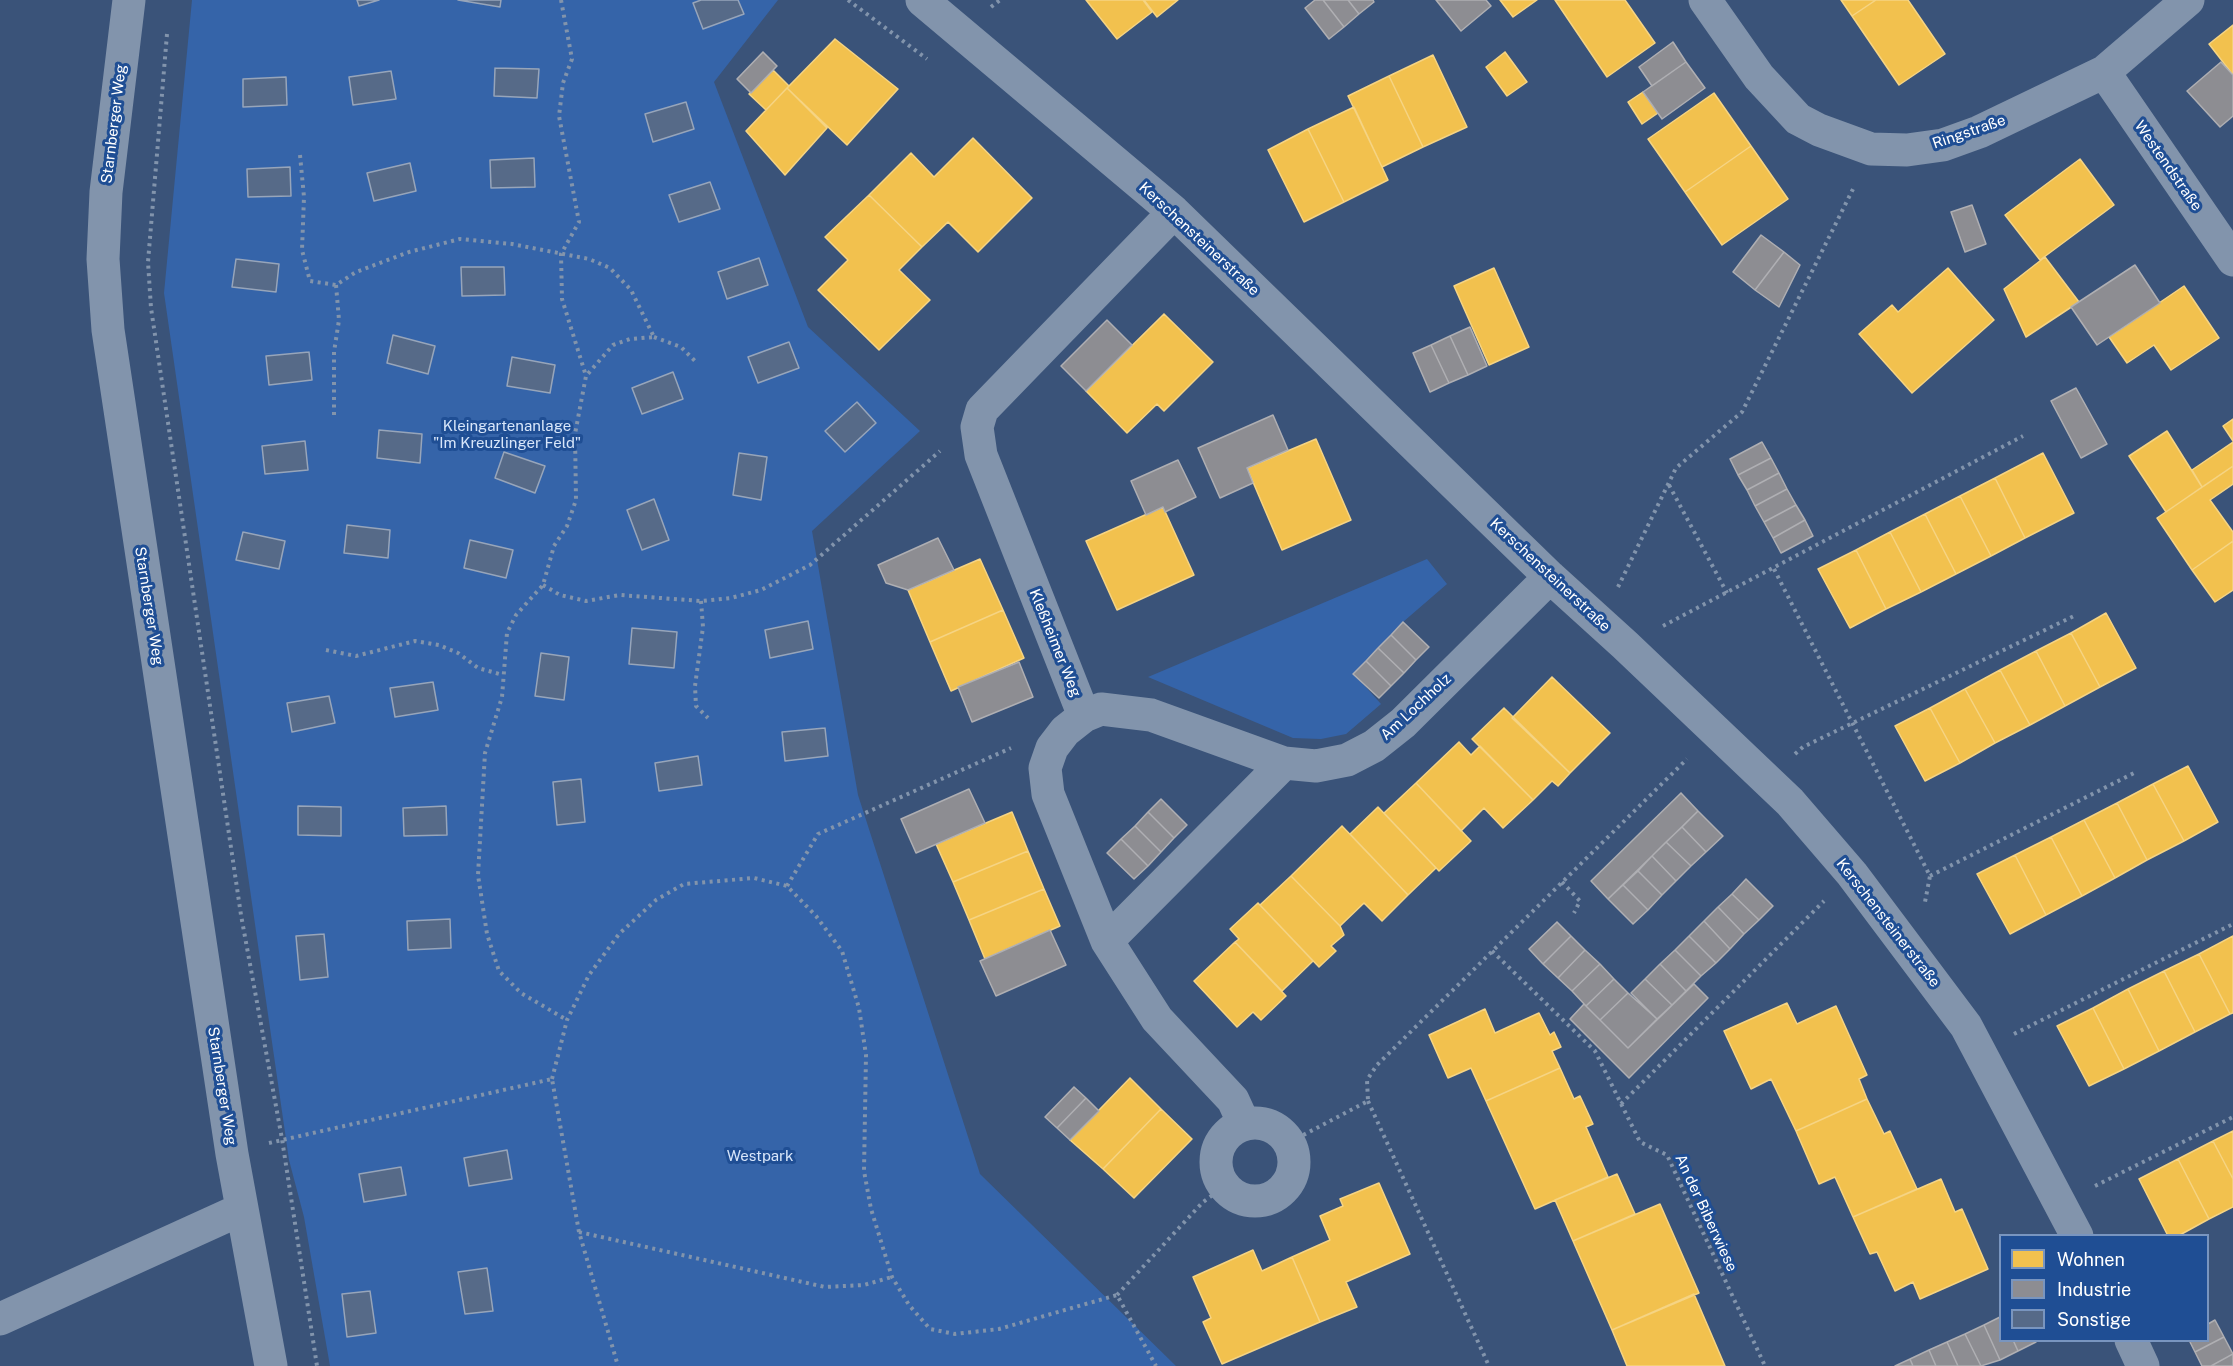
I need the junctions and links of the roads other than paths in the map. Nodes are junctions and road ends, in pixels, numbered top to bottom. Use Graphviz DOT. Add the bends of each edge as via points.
graph roads {
  1 [pos="129,0"];
  2 [pos="922,0"];
  3 [pos="1706,0"];
  4 [pos="2188,0"];
  5 [pos="2104,72"];
  6 [pos="1174,212"];
  7 [pos="2233,260"];
  8 [pos="1550,577"];
  9 [pos="1084,716"];
  10 [pos="1284,764"];
  11 [pos="1107,941"];
  12 [pos="1244,1124"];
  13 [pos="242,1209"];
  14 [pos="2076,1234"];
  15 [pos="0,1319"];
  16 [pos="2131,1342"];
  17 [pos="271,1366"];
  18 [pos="2143,1366"];
  1 -- 13 [label="street, Starnberger Weg" via="106,192 103,259 108,330"];
  2 -- 6 [label="street, Kerschensteinerstraße"];
  3 -- 5 [label="street, Ringstraße" via="1759,77 1798,119 1871,149 1908,150 1943,144"];
  4 -- 5 [label="street, Ringstraße"];
  5 -- 7 [label="street, Westendstraße"];
  6 -- 8 [label="street, Kerschensteinerstraße"];
  6 -- 9 [label="street, Kleßheimer Weg" via="982,410 977,427 981,455"];
  8 -- 10 [label="street, Am Lochholz" via="1403,723 1374,746 1347,760 1316,766"];
  8 -- 14 [label="street, Kerschensteinerstraße" via="1769,782 1852,873 1966,1026"];
  9 -- 10 [label="street, Am Lochholz" via="1101,709 1151,715"];
  9 -- 11 [label="street, Kleßheimer Weg" via="1065,730 1052,748 1045,768 1048,794"];
  10 -- 11 [label="street"];
  11 -- 12 [label="street, Kleßheimer Weg" via="1157,1019 1233,1100"];
  12 -- 12 [label="street" via="1223,1138 1215,1162 1224,1186 1246,1200 1259,1201 1282,1190 1294,1167 1290,1142 1270,1125"];
  13 -- 15 [label="street"];
  13 -- 17 [label="street, Starnberger Weg"];
  16 -- 18 [label="street"];
}
